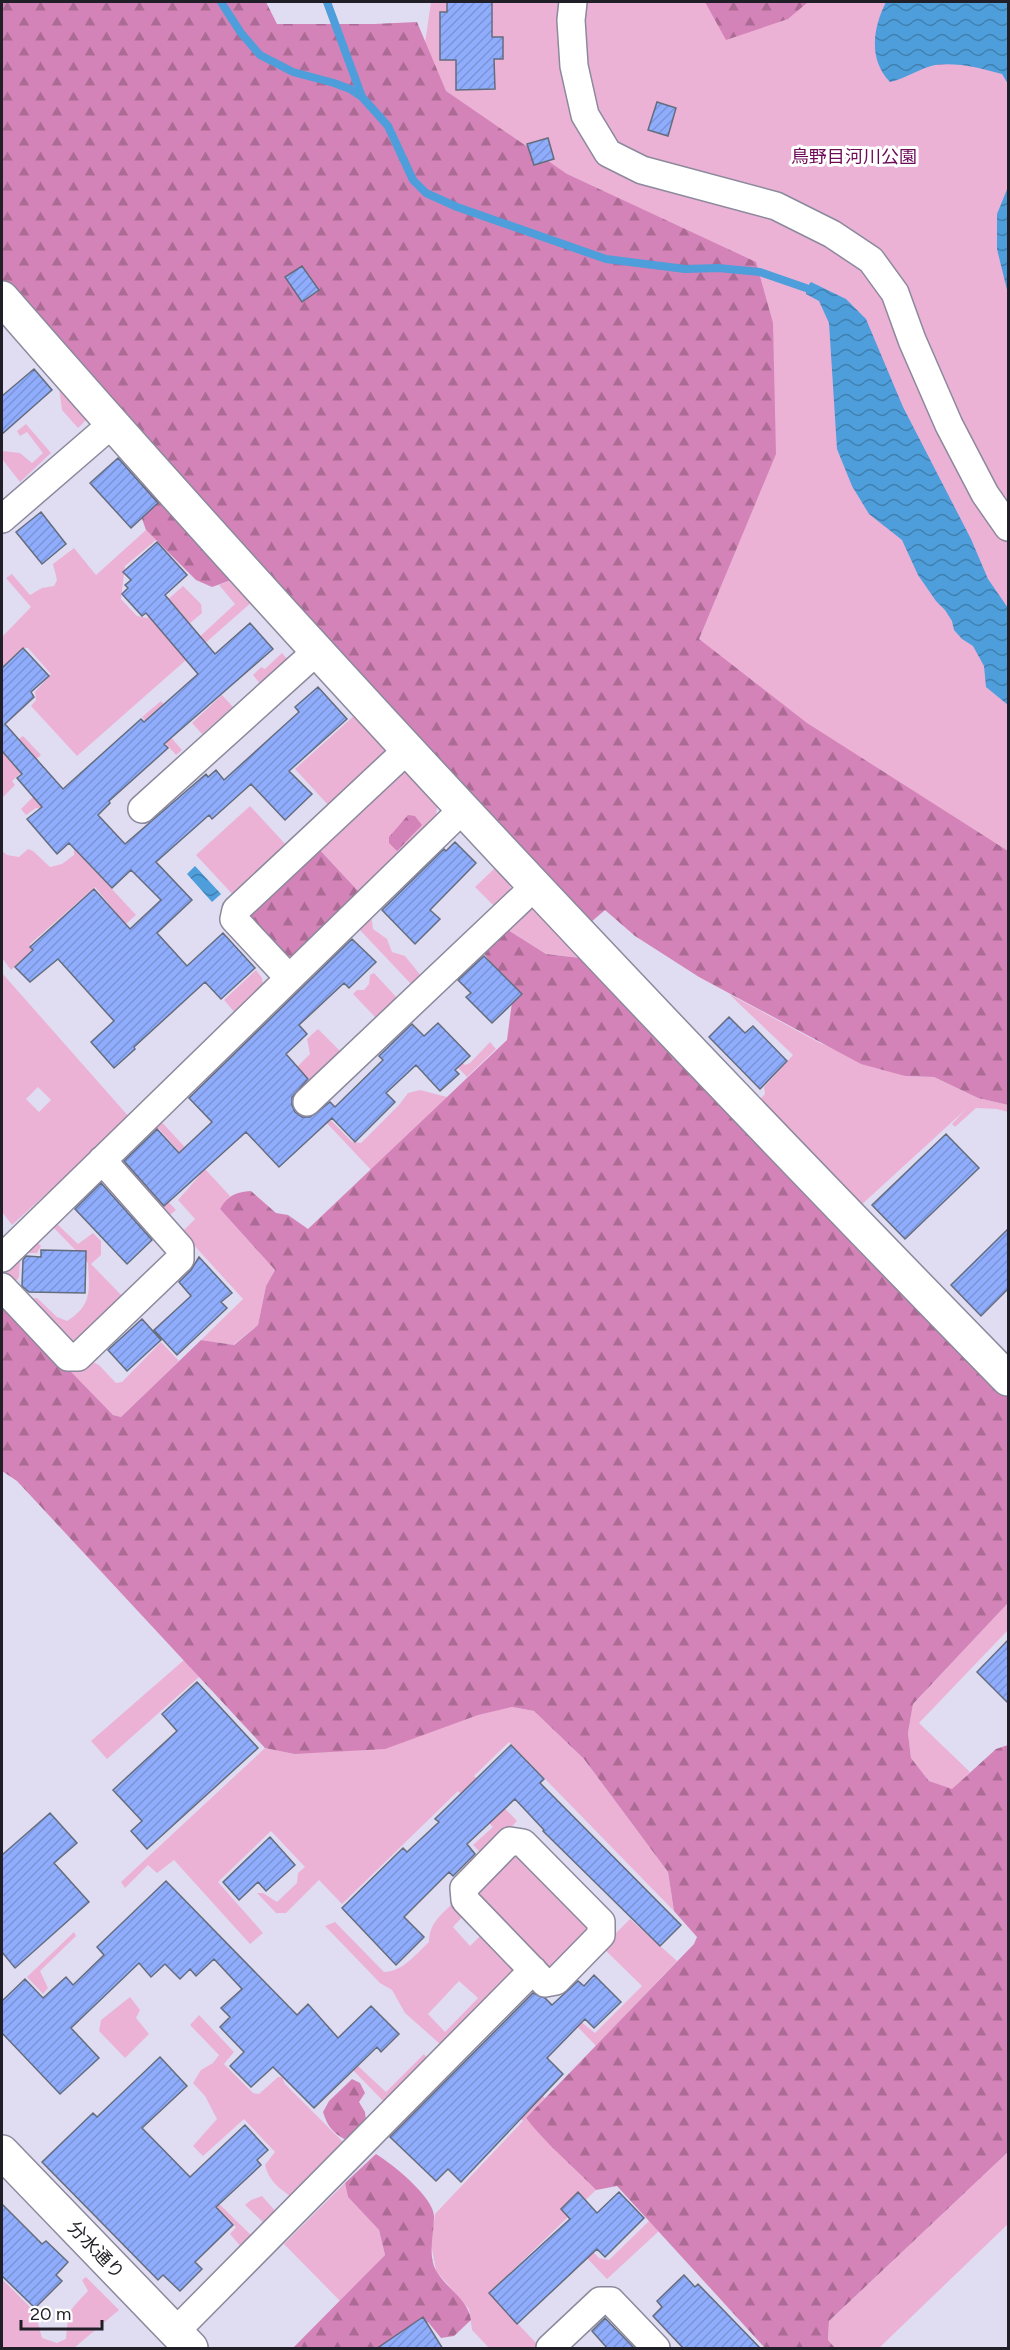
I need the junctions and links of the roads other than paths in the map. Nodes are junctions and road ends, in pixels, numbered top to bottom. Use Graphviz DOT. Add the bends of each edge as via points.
graph roads {
  1 [pos="573,2"];
  2 [pos="2,298"];
  3 [pos="112,424"];
  4 [pos="6,504"];
  5 [pos="1008,527"];
  6 [pos="318,650"];
  7 [pos="408,749"];
  8 [pos="142,809"];
  9 [pos="463,809"];
  10 [pos="535,886"];
  11 [pos="289,978"];
  12 [pos="307,1102"];
  13 [pos="102,1160"];
  14 [pos="2,1258"];
  15 [pos="2,1287"];
  16 [pos="1008,1379"];
  17 [pos="533,1970"];
  18 [pos="2,2152"];
  19 [pos="183,2340"];
  20 [pos="550,2349"];
  21 [pos="656,2349"];
  1 -- 5 [label="street" via="576,76 585,115 608,153 642,170 776,206 832,234 871,260 895,293 949,425 985,494"];
  2 -- 3 [label="street"];
  3 -- 4 [label="street"];
  3 -- 6 [label="street"];
  6 -- 7 [label="street"];
  6 -- 8 [label="street"];
  7 -- 9 [label="street"];
  7 -- 11 [label="street" via="236,910 234,919"];
  9 -- 10 [label="street"];
  9 -- 11 [label="street"];
  10 -- 12 [label="street"];
  10 -- 16 [label="street"];
  11 -- 13 [label="street"];
  13 -- 14 [label="street"];
  13 -- 15 [label="street" via="180,1248 180,1259 78,1357 68,1357"];
  17 -- 17 [label="street" via="465,1900 464,1888 510,1841 523,1844 601,1922 601,1935 556,1982 545,1983"];
  17 -- 19 [label="street"];
  18 -- 19 [label="street, 分水通り"];
  20 -- 21 [label="street" via="600,2301 611,2301"];
}
